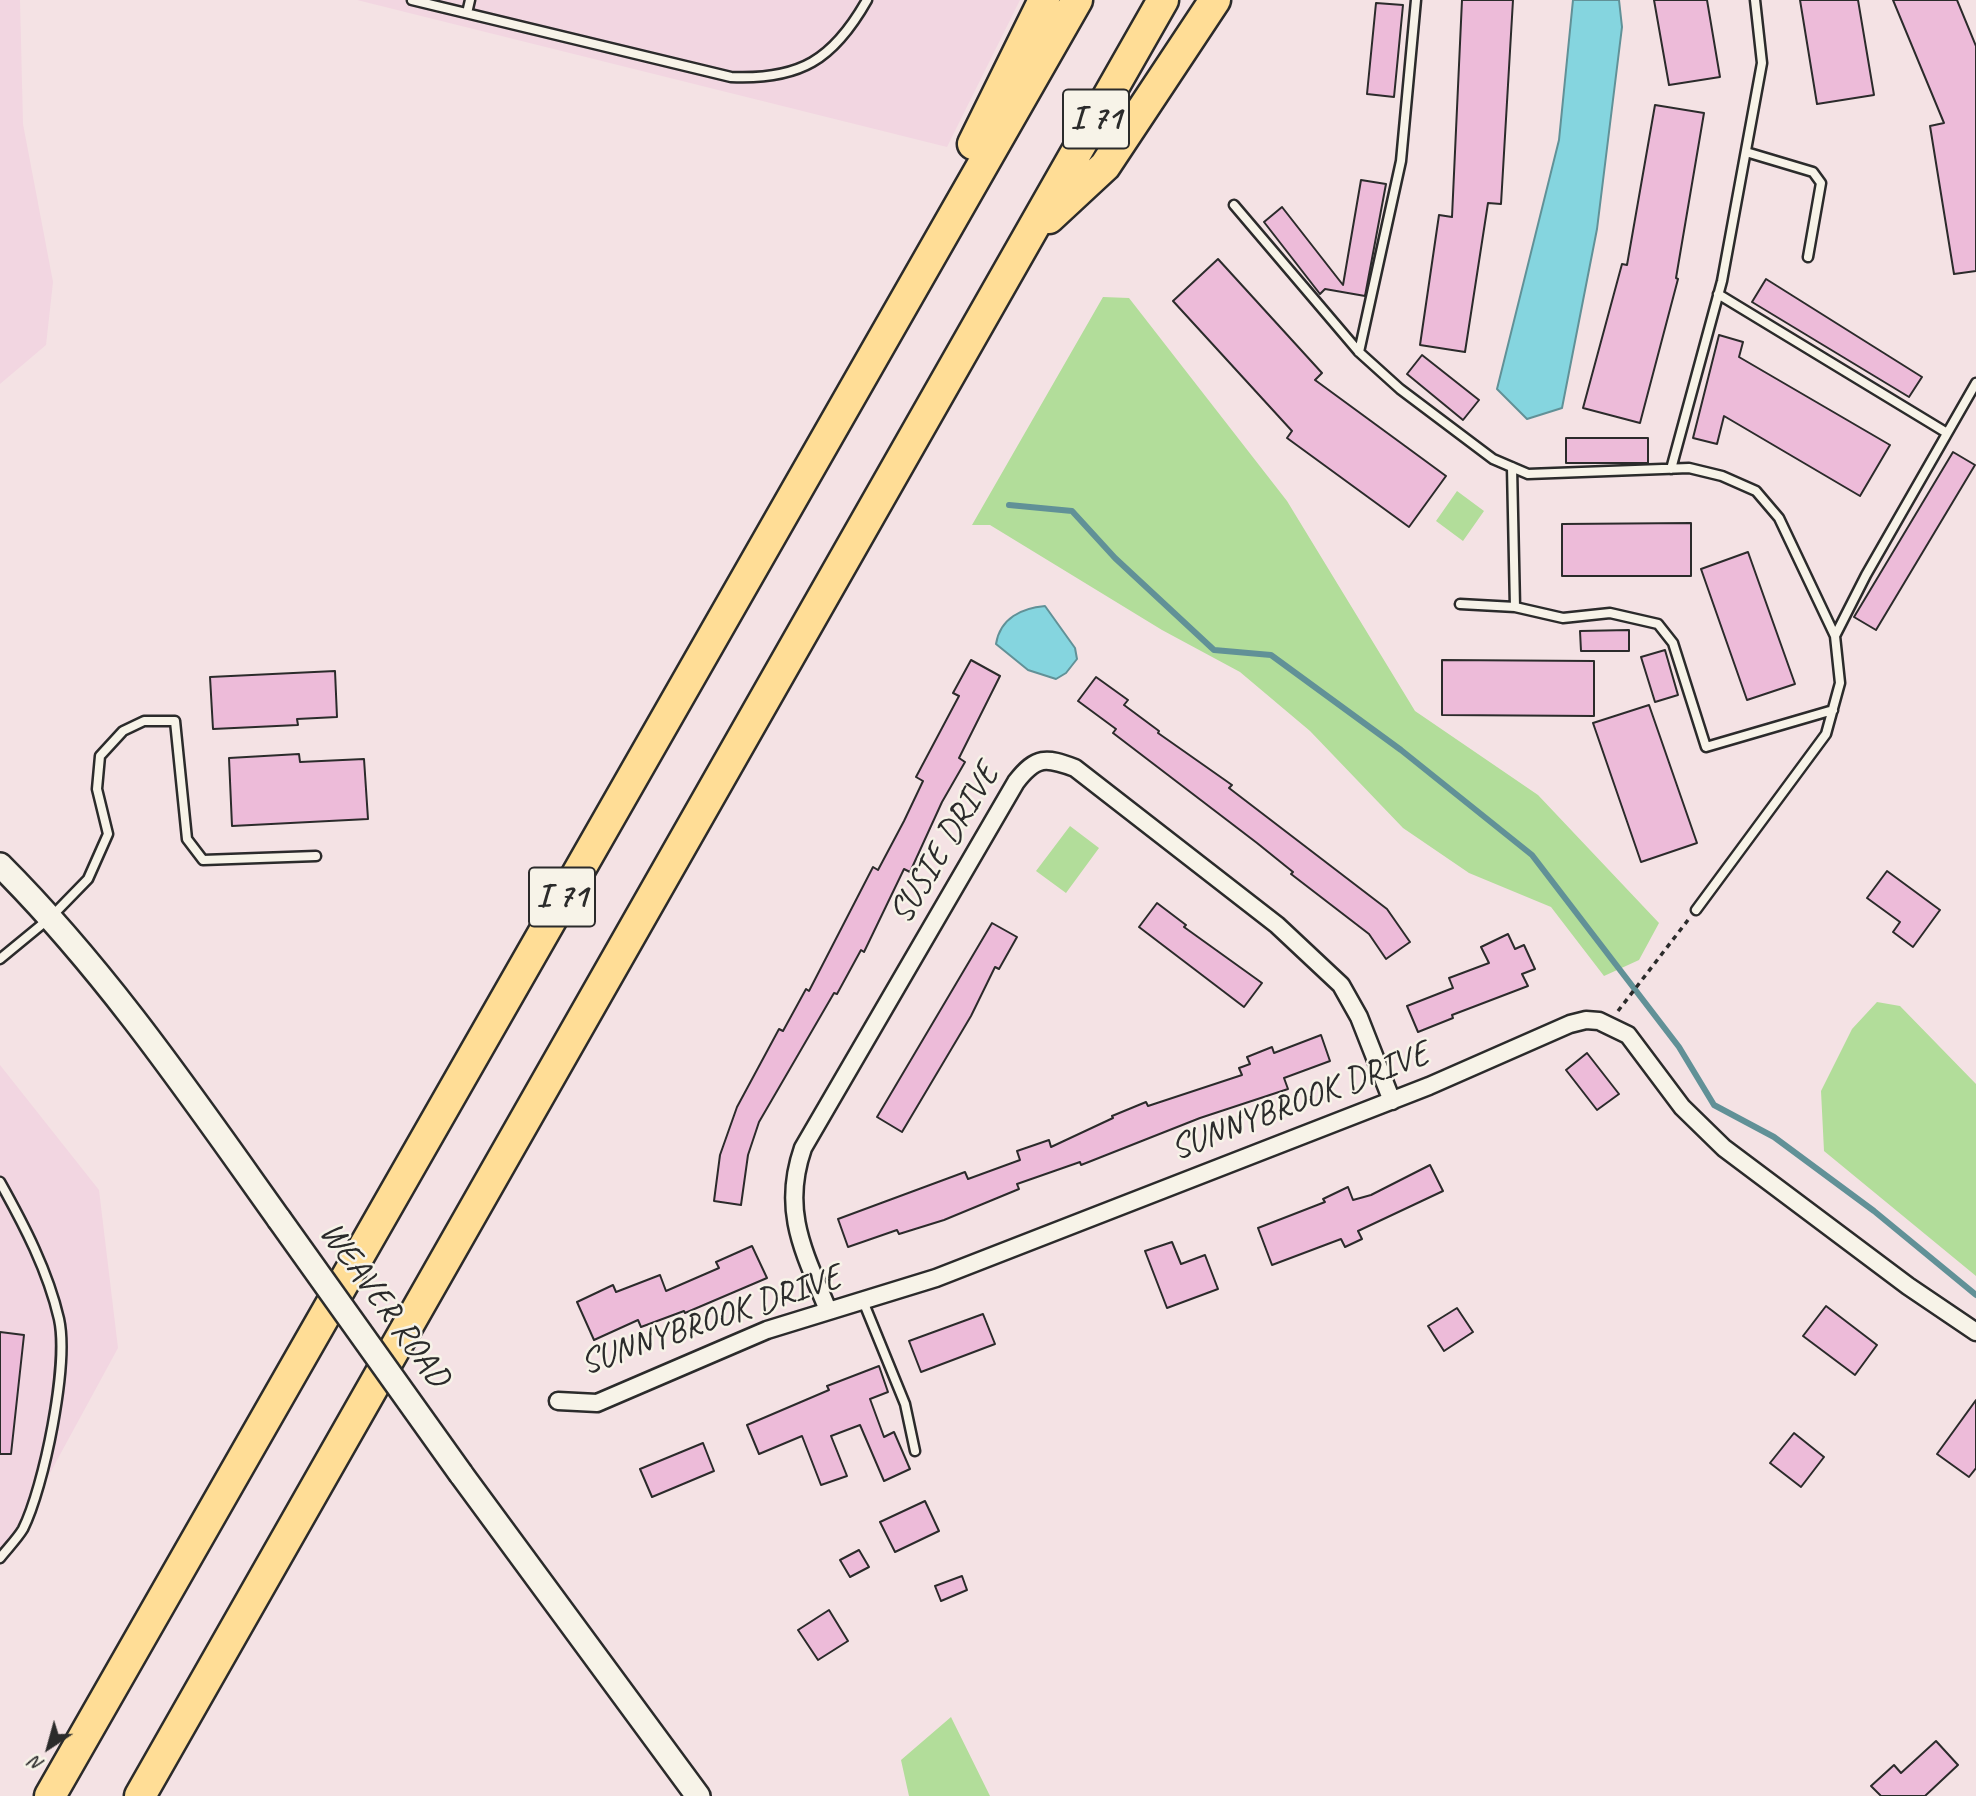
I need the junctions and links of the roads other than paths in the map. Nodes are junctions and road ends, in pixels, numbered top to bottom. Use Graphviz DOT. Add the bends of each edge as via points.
graph roads {
  1 [pos="412,0"];
  2 [pos="470,0"];
  3 [pos="867,0"];
  4 [pos="1044,0"];
  5 [pos="1077,0"];
  6 [pos="1163,0"];
  7 [pos="1214,0"];
  8 [pos="1416,0"];
  9 [pos="1755,0"];
  10 [pos="467,13"];
  11 [pos="1745,152"];
  12 [pos="1234,205"];
  13 [pos="1028,237"];
  14 [pos="1808,257"];
  15 [pos="1718,294"];
  16 [pos="1359,352"];
  17 [pos="1976,383"];
  18 [pos="832,426"];
  19 [pos="1947,433"];
  20 [pos="1512,467"];
  21 [pos="1671,469"];
  22 [pos="1460,604"];
  23 [pos="1515,607"];
  24 [pos="1835,636"];
  25 [pos="1833,709"];
  26 [pos="316,856"];
  27 [pos="0,864"];
  28 [pos="1696,910"];
  29 [pos="51,917"];
  30 [pos="0,959"];
  31 [pos="1392,1101"];
  32 [pos="0,1182"];
  33 [pos="863,1301"];
  34 [pos="828,1310"];
  35 [pos="1976,1332"];
  36 [pos="558,1401"];
  37 [pos="915,1451"];
  38 [pos="0,1559"];
  39 [pos="50,1796"];
  40 [pos="140,1796"];
  41 [pos="698,1796"];
  1 -- 10 [label="lane"];
  2 -- 10 [label="lane"];
  3 -- 10 [label="lane" via="840,41 818,60 792,74 766,79 731,78"];
  4 -- 18 [label="highway"];
  5 -- 18 [label="highway, I 71"];
  6 -- 13 [label="highway, I 71"];
  7 -- 13 [label="highway" via="1105,166"];
  8 -- 16 [label="lane" via="1401,161"];
  9 -- 11 [label="lane" via="1762,63"];
  11 -- 14 [label="lane" via="1813,172 1821,183"];
  11 -- 15 [label="lane"];
  12 -- 16 [label="lane"];
  13 -- 40 [label="highway, I 71"];
  15 -- 19 [label="lane"];
  15 -- 21 [label="lane"];
  16 -- 20 [label="lane" via="1493,459"];
  17 -- 19 [label="lane"];
  18 -- 39 [label="highway, I 71"];
  19 -- 24 [label="lane"];
  20 -- 21 [label="lane" via="1528,474"];
  20 -- 23 [label="lane"];
  21 -- 24 [label="lane" via="1722,476 1756,491 1779,517"];
  22 -- 23 [label="lane"];
  23 -- 25 [label="lane" via="1563,618 1610,613 1658,624 1673,643 1706,747"];
  24 -- 25 [label="lane" via="1840,683"];
  25 -- 28 [label="lane" via="1826,734"];
  26 -- 29 [label="lane" via="203,860 187,839 175,721 144,721 123,731 100,756 97,789 108,834 88,879"];
  27 -- 29 [label="main road, WEAVER ROAD"];
  29 -- 30 [label="lane"];
  29 -- 41 [label="main road, WEAVER ROAD, bridge" via="154,1045"];
  31 -- 33 [label="street, SUNNYBROOK DRIVE" via="936,1278"];
  31 -- 34 [label="street, SUSIE DRIVE" via="1359,1017 1341,985 1277,925 1075,768 1041,760 1016,782 803,1147 792,1198 797,1234"];
  31 -- 35 [label="street, SUNNYBROOK DRIVE" via="1570,1024 1586,1020 1608,1024 1628,1035 1682,1107 1724,1148"];
  32 -- 38 [label="lane" via="30,1236 59,1321 60,1369 44,1474 22,1530"];
  33 -- 34 [label="street, SUNNYBROOK DRIVE"];
  33 -- 37 [label="lane" via="905,1404"];
  34 -- 36 [label="street, SUNNYBROOK DRIVE" via="734,1343 597,1403"];
}
